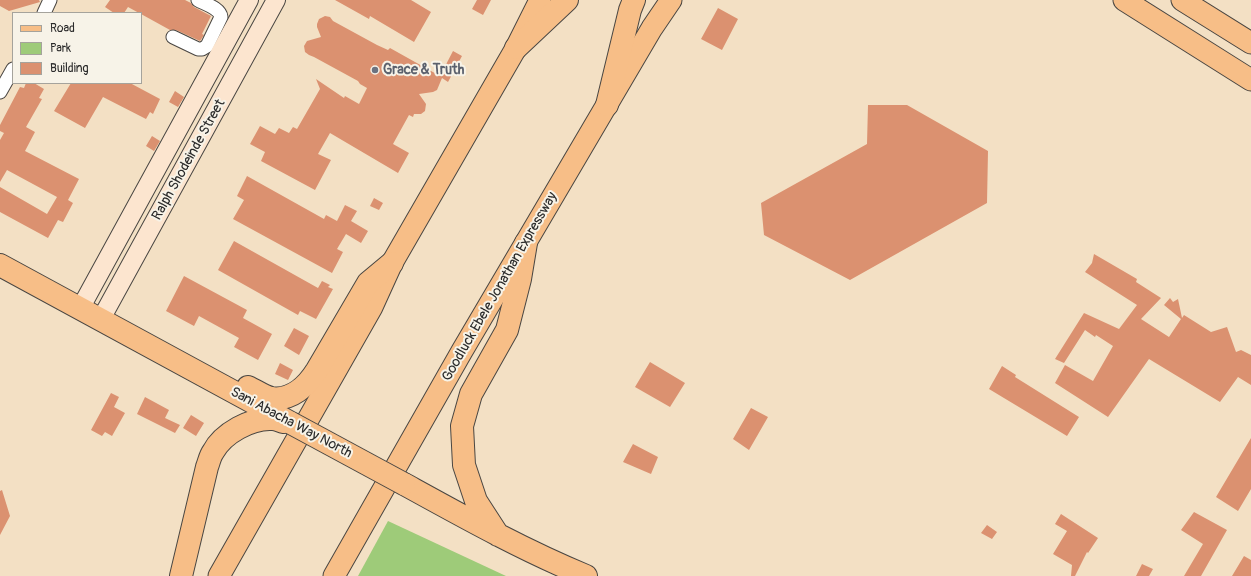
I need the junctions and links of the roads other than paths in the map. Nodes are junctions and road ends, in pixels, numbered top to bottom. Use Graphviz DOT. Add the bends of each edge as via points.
graph roads {
  1 [pos="50,0"];
  2 [pos="198,0"];
  3 [pos="249,0"];
  4 [pos="276,0"];
  5 [pos="540,0"];
  6 [pos="566,0"];
  7 [pos="634,0"];
  8 [pos="671,0"];
  9 [pos="1124,0"];
  10 [pos="1182,0"];
  11 [pos="44,12"];
  12 [pos="173,37"];
  13 [pos="1251,43"];
  14 [pos="516,48"];
  15 [pos="12,71"];
  16 [pos="1251,80"];
  17 [pos="0,92"];
  18 [pos="607,105"];
  19 [pos="526,243"];
  20 [pos="392,263"];
  21 [pos="0,265"];
  22 [pos="80,309"];
  23 [pos="101,319"];
  24 [pos="185,365"];
  25 [pos="291,424"];
  26 [pos="498,535"];
  27 [pos="181,576"];
  28 [pos="219,576"];
  29 [pos="334,576"];
  30 [pos="586,576"];
  1 -- 11 [label="street"];
  2 -- 12 [label="street" via="216,10 222,17 207,46 198,49"];
  3 -- 22 [label="street, Ralph Shodeinde Street"];
  4 -- 23 [label="street, Ralph Shodeinde Street"];
  5 -- 14 [label="main road"];
  6 -- 14 [label="highway"];
  7 -- 18 [label="highway"];
  8 -- 18 [label="main road, Goodluck Ebele Jonathan Expressway"];
  9 -- 16 [label="main road"];
  10 -- 13 [label="main road"];
  14 -- 20 [label="main road"];
  15 -- 17 [label="street"];
  18 -- 19 [label="main road, Goodluck Ebele Jonathan Expressway"];
  19 -- 26 [label="highway" via="507,330 470,394 462,426 464,465 476,501"];
  19 -- 29 [label="main road, Goodluck Ebele Jonathan Expressway"];
  20 -- 24 [label="highway" via="368,283 310,381 289,396 270,398 233,379"];
  20 -- 28 [label="main road" via="372,307"];
  21 -- 22 [label="highway, Sani Abacha Way North"];
  22 -- 23 [label="highway, Sani Abacha Way North"];
  23 -- 24 [label="highway, Sani Abacha Way North"];
  24 -- 25 [label="highway, Sani Abacha Way North"];
  25 -- 26 [label="highway, Sani Abacha Way North, bridge"];
  25 -- 27 [label="highway" via="272,419 256,421 236,430 222,440 213,451"];
  26 -- 30 [label="highway, Sani Abacha Way North"];
}
